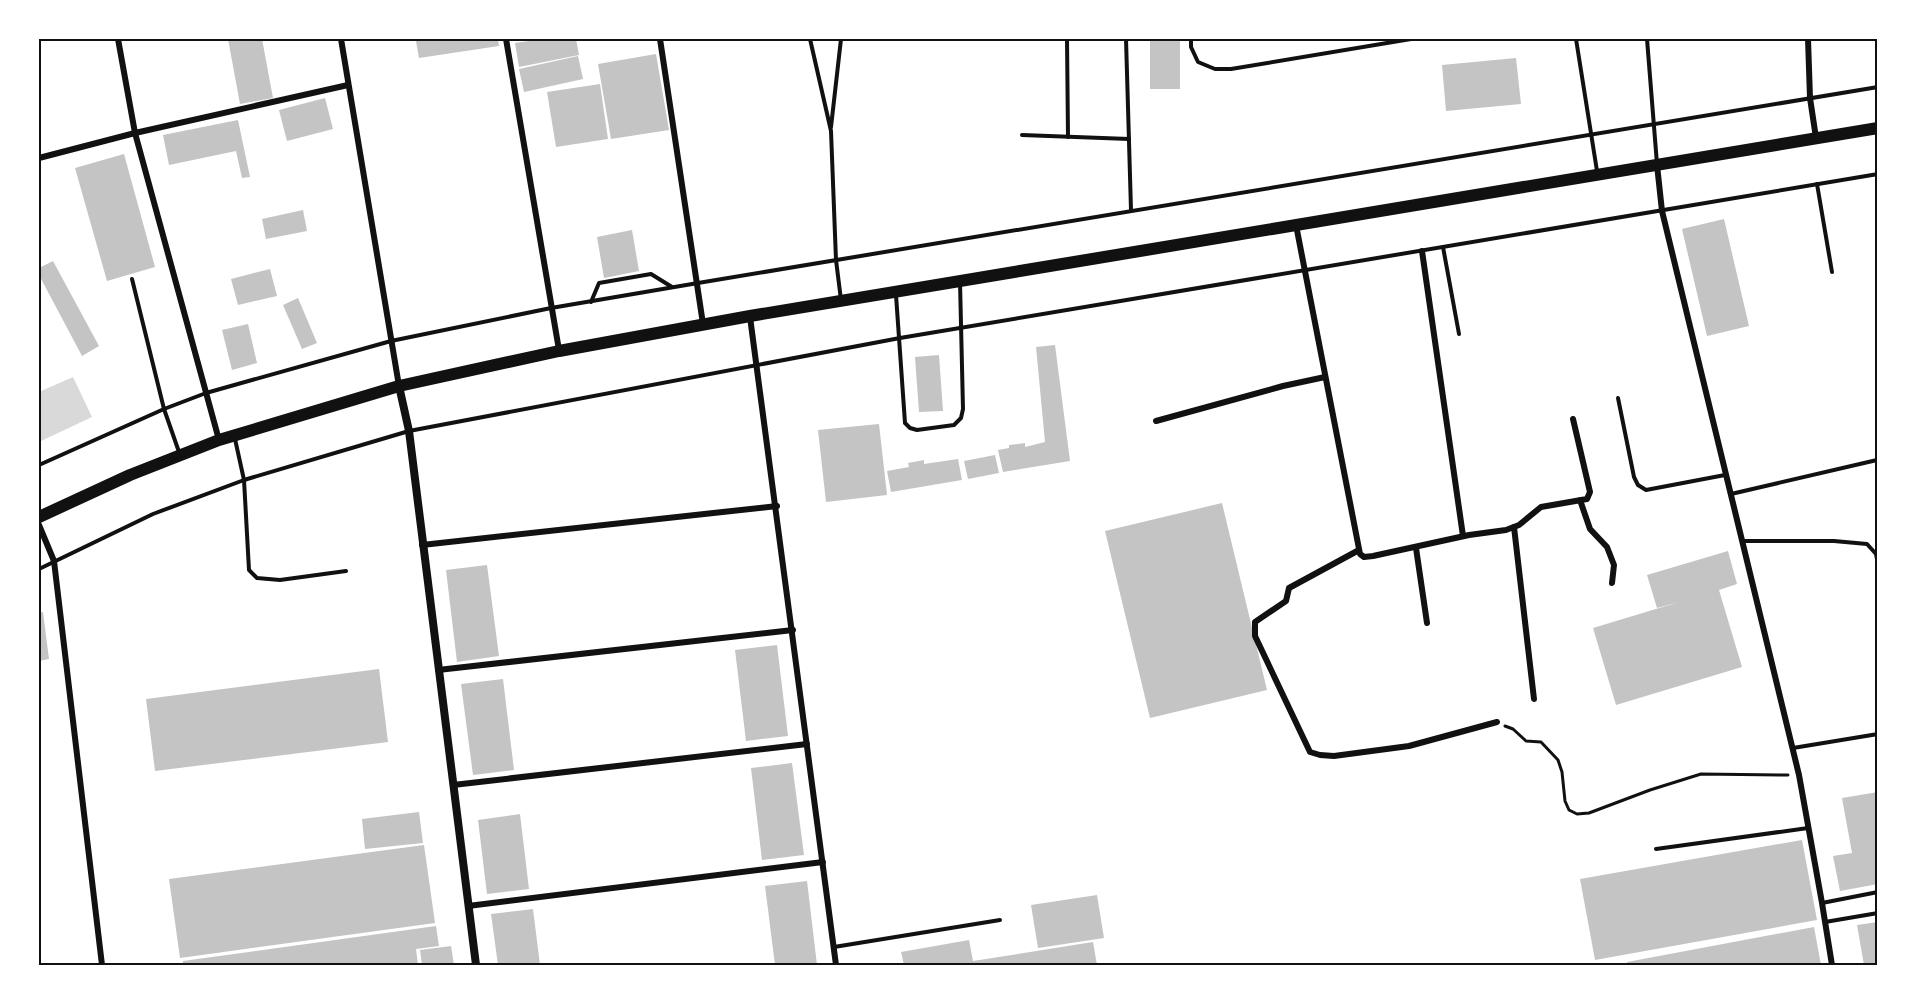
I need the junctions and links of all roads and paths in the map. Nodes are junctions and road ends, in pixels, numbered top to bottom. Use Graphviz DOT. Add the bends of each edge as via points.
graph roads {
  1 [pos="118,39"];
  2 [pos="341,39"];
  3 [pos="506,39"];
  4 [pos="660,39"];
  5 [pos="810,39"];
  6 [pos="841,39"];
  7 [pos="1067,39"];
  8 [pos="1126,39"];
  9 [pos="1191,39"];
  10 [pos="1411,39"];
  11 [pos="1576,39"];
  12 [pos="1647,39"];
  13 [pos="1808,39"];
  14 [pos="348,85"];
  15 [pos="1878,87"];
  16 [pos="1810,98"];
  17 [pos="1655,123"];
  18 [pos="1878,128"];
  19 [pos="831,131"];
  20 [pos="135,133"];
  21 [pos="1592,134"];
  22 [pos="1022,135"];
  23 [pos="1068,137"];
  24 [pos="1816,138"];
  25 [pos="1129,140"];
  26 [pos="39,156"];
  27 [pos="1657,165"];
  28 [pos="1878,174"];
  29 [pos="1598,175"];
  30 [pos="1817,184"];
  31 [pos="1131,210"];
  32 [pos="1662,211"];
  33 [pos="1296,225"];
  34 [pos="1443,247"];
  35 [pos="1422,251"];
  36 [pos="836,260"];
  37 [pos="1305,270"];
  38 [pos="1832,272"];
  39 [pos="132,279"];
  40 [pos="960,281"];
  41 [pos="698,283"];
  42 [pos="672,287"];
  43 [pos="896,292"];
  44 [pos="841,301"];
  45 [pos="590,303"];
  46 [pos="551,308"];
  47 [pos="750,316"];
  48 [pos="703,324"];
  49 [pos="962,328"];
  50 [pos="1459,334"];
  51 [pos="900,338"];
  52 [pos="391,341"];
  53 [pos="559,351"];
  54 [pos="757,366"];
  55 [pos="1325,377"];
  56 [pos="399,386"];
  57 [pos="206,393"];
  58 [pos="1618,398"];
  59 [pos="164,409"];
  60 [pos="1573,419"];
  61 [pos="1156,422"];
  62 [pos="409,431"];
  63 [pos="235,435"];
  64 [pos="219,440"];
  65 [pos="180,455"];
  66 [pos="1877,460"];
  67 [pos="39,465"];
  68 [pos="1726,475"];
  69 [pos="244,480"];
  70 [pos="1731,494"];
  71 [pos="1580,500"];
  72 [pos="777,506"];
  73 [pos="39,517"];
  74 [pos="39,525"];
  75 [pos="1514,527"];
  76 [pos="1463,536"];
  77 [pos="1742,541"];
  78 [pos="422,544"];
  79 [pos="1416,548"];
  80 [pos="1359,550"];
  81 [pos="54,561"];
  82 [pos="1878,564"];
  83 [pos="39,569"];
  84 [pos="346,571"];
  85 [pos="1612,583"];
  86 [pos="1427,623"];
  87 [pos="793,630"];
  88 [pos="438,670"];
  89 [pos="1534,699"];
  90 [pos="1497,722"];
  91 [pos="1878,734"];
  92 [pos="807,744"];
  93 [pos="1792,748"];
  94 [pos="1799,775"];
  95 [pos="453,785"];
  96 [pos="1808,828"];
  97 [pos="1656,849"];
  98 [pos="823,862"];
  99 [pos="1878,892"];
  100 [pos="1822,903"];
  101 [pos="468,906"];
  102 [pos="1878,913"];
  103 [pos="1000,920"];
  104 [pos="1825,922"];
  105 [pos="834,947"];
  106 [pos="102,965"];
  107 [pos="476,965"];
  108 [pos="836,965"];
  109 [pos="1832,965"];
  1 -- 20 [label="street"];
  2 -- 14 [label="street"];
  3 -- 46 [label="street"];
  4 -- 41 [label="street"];
  5 -- 19 [label="lane"];
  6 -- 19 [label="lane"];
  7 -- 23 [label="lane"];
  8 -- 25 [label="lane"];
  9 -- 10 [label="lane" via="1198,62 1215,69"];
  11 -- 21 [label="lane"];
  12 -- 17 [label="lane"];
  13 -- 16 [label="street"];
  14 -- 20 [label="street"];
  14 -- 52 [label="street"];
  15 -- 16 [label="lane"];
  16 -- 17 [label="lane"];
  16 -- 24 [label="street"];
  17 -- 21 [label="lane"];
  17 -- 27 [label="lane"];
  18 -- 24 [label="highway"];
  19 -- 36 [label="lane"];
  20 -- 26 [label="street"];
  20 -- 57 [label="street"];
  21 -- 29 [label="lane"];
  21 -- 31 [label="lane"];
  22 -- 23 [label="lane"];
  23 -- 25 [label="lane"];
  24 -- 27 [label="highway"];
  25 -- 31 [label="lane"];
  27 -- 29 [label="highway"];
  27 -- 32 [label="street"];
  28 -- 30 [label="lane"];
  29 -- 33 [label="highway"];
  30 -- 32 [label="lane"];
  30 -- 38 [label="lane"];
  31 -- 36 [label="lane"];
  32 -- 34 [label="lane"];
  32 -- 68 [label="street"];
  33 -- 37 [label="street"];
  33 -- 40 [label="highway"];
  34 -- 35 [label="lane"];
  34 -- 50 [label="lane"];
  35 -- 37 [label="lane"];
  35 -- 76 [label="street"];
  36 -- 41 [label="lane"];
  36 -- 44 [label="lane"];
  37 -- 49 [label="lane"];
  37 -- 55 [label="street"];
  39 -- 59 [label="lane"];
  40 -- 43 [label="highway"];
  40 -- 49 [label="lane"];
  41 -- 42 [label="lane"];
  41 -- 48 [label="street"];
  42 -- 45 [label="lane"];
  42 -- 45 [label="lane" via="651,274 599,283"];
  43 -- 44 [label="highway"];
  43 -- 51 [label="lane"];
  44 -- 47 [label="highway"];
  45 -- 46 [label="lane"];
  46 -- 52 [label="lane"];
  46 -- 53 [label="street"];
  47 -- 48 [label="highway"];
  47 -- 54 [label="street"];
  48 -- 53 [label="highway"];
  49 -- 51 [label="lane"];
  49 -- 51 [label="lane" via="961,418 954,424 917,430 905,423"];
  51 -- 54 [label="lane"];
  52 -- 56 [label="street"];
  52 -- 57 [label="lane"];
  53 -- 56 [label="highway"];
  54 -- 62 [label="lane"];
  54 -- 72 [label="street"];
  55 -- 61 [label="street"];
  55 -- 80 [label="street"];
  56 -- 62 [label="street"];
  56 -- 63 [label="highway"];
  57 -- 59 [label="lane"];
  57 -- 64 [label="street"];
  58 -- 68 [label="lane" via="1634,477 1642,489"];
  59 -- 65 [label="lane"];
  59 -- 67 [label="lane"];
  60 -- 71 [label="street" via="1590,492 1587,499"];
  62 -- 69 [label="lane"];
  62 -- 78 [label="street"];
  63 -- 64 [label="highway"];
  63 -- 69 [label="lane"];
  64 -- 65 [label="highway"];
  65 -- 73 [label="highway"];
  66 -- 70 [label="lane"];
  68 -- 70 [label="street"];
  69 -- 81 [label="lane" via="153,513"];
  69 -- 84 [label="lane" via="249,570 257,578 280,580"];
  70 -- 77 [label="street"];
  71 -- 75 [label="street" via="1541,507"];
  71 -- 85 [label="street" via="1590,529 1607,547 1614,565"];
  72 -- 78 [label="street"];
  72 -- 87 [label="street"];
  74 -- 81 [label="street"];
  75 -- 76 [label="street"];
  75 -- 89 [label="street"];
  76 -- 79 [label="street"];
  77 -- 82 [label="lane" via="1867,543"];
  77 -- 93 [label="street"];
  78 -- 88 [label="street"];
  79 -- 80 [label="street" via="1364,557"];
  79 -- 86 [label="street"];
  80 -- 90 [label="street" via="1288,588 1286,601 1255,622 1253,628 1310,752 1334,756 1409,746"];
  81 -- 83 [label="lane"];
  81 -- 106 [label="street"];
  87 -- 88 [label="street"];
  87 -- 92 [label="street"];
  88 -- 95 [label="street"];
  90 -- 94 [label="path" via="1526,741 1541,742 1558,760 1565,801 1569,810 1577,814 1701,774"];
  91 -- 93 [label="lane"];
  92 -- 95 [label="street"];
  92 -- 98 [label="street"];
  93 -- 94 [label="street"];
  94 -- 96 [label="street"];
  95 -- 101 [label="street"];
  96 -- 97 [label="lane"];
  96 -- 100 [label="street"];
  98 -- 101 [label="street"];
  98 -- 105 [label="street"];
  99 -- 100 [label="lane"];
  100 -- 104 [label="street"];
  101 -- 107 [label="street"];
  102 -- 104 [label="lane"];
  103 -- 105 [label="lane"];
  104 -- 109 [label="street"];
  105 -- 108 [label="street"];
}
